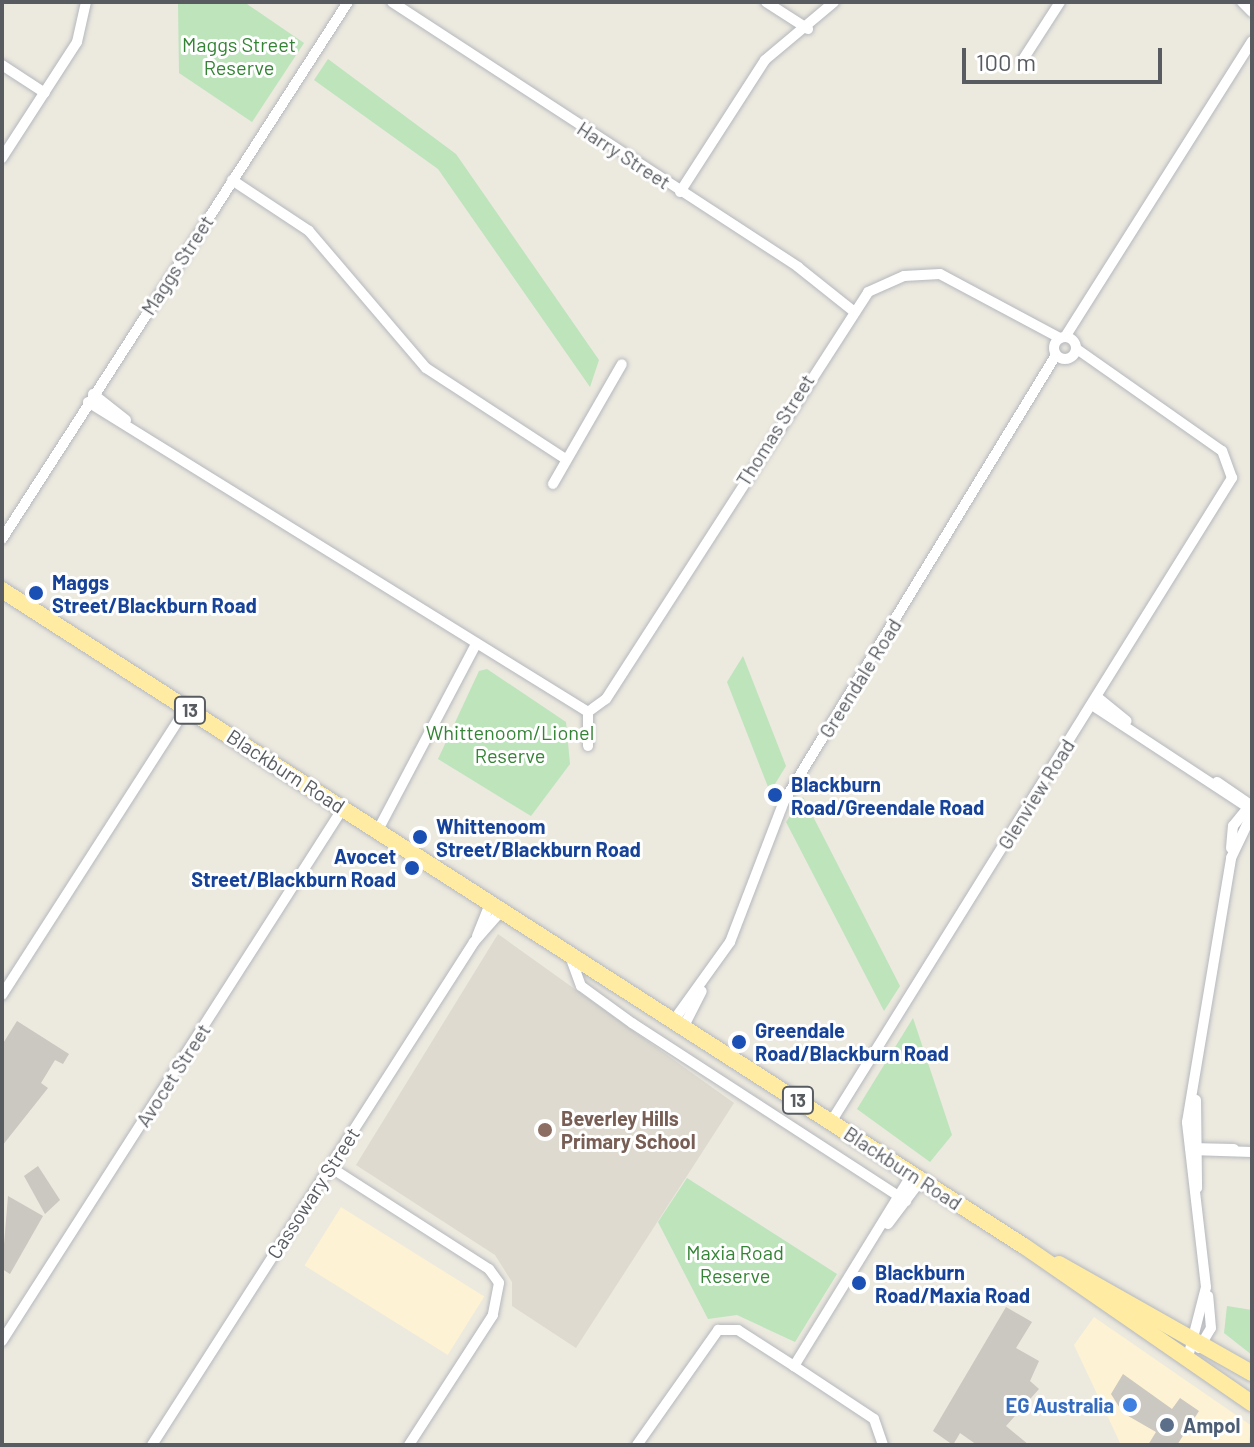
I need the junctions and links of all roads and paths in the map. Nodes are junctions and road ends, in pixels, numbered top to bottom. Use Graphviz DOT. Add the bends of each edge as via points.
graph roads {
  1 [pos="86,2"];
  2 [pos="348,2"];
  3 [pos="766,2"];
  4 [pos="834,2"];
  5 [pos="1060,2"];
  6 [pos="392,3"];
  7 [pos="808,29"];
  8 [pos="1252,41"];
  9 [pos="1252,54"];
  10 [pos="1022,61"];
  11 [pos="2,65"];
  12 [pos="1239,69"];
  13 [pos="45,93"];
  14 [pos="2,158"];
  15 [pos="232,180"];
  16 [pos="680,192"];
  17 [pos="1090,308"];
  18 [pos="852,310"];
  19 [pos="1076,347"];
  20 [pos="1061,349"];
  21 [pos="622,364"];
  22 [pos="1099,370"];
  23 [pos="91,398"];
  24 [pos="564,458"];
  25 [pos="1232,465"];
  26 [pos="553,484"];
  27 [pos="4,530"];
  28 [pos="2,539"];
  29 [pos="2,590"];
  30 [pos="476,644"];
  31 [pos="1094,701"];
  32 [pos="186,708"];
  33 [pos="588,712"];
  34 [pos="588,746"];
  35 [pos="343,808"];
  36 [pos="1251,808"];
  37 [pos="378,830"];
  38 [pos="497,906"];
  39 [pos="570,952"];
  40 [pos="2,995"];
  41 [pos="679,1023"];
  42 [pos="831,1122"];
  43 [pos="1193,1149"];
  44 [pos="1250,1152"];
  45 [pos="330,1167"];
  46 [pos="916,1177"];
  47 [pos="902,1198"];
  48 [pos="1035,1254"];
  49 [pos="2,1341"];
  50 [pos="1199,1341"];
  51 [pos="1187,1361"];
  52 [pos="794,1366"];
  53 [pos="1252,1373"];
  54 [pos="1252,1403"];
  55 [pos="152,1445"];
  56 [pos="409,1445"];
  57 [pos="637,1445"];
  58 [pos="883,1445"];
  1 -- 13 [label="street" via="77,42"];
  2 -- 15 [label="street, Maggs Street"];
  3 -- 7 [label="street"];
  4 -- 7 [label="street"];
  5 -- 10 [label="street"];
  6 -- 16 [label="street, Harry Street"];
  7 -- 16 [label="street" via="765,60"];
  8 -- 12 [label="street, Greendale Road"];
  9 -- 12 [label="street, Greendale Road"];
  11 -- 13 [label="street"];
  12 -- 17 [label="street, Greendale Road"];
  13 -- 14 [label="street"];
  15 -- 23 [label="street, Maggs Street"];
  15 -- 24 [label="street" via="314,236 426,368"];
  16 -- 18 [label="street, Harry Street"];
  17 -- 19 [label="street, Greendale Road"];
  17 -- 20 [label="street, Greendale Road"];
  18 -- 20 [label="street, Thomas Street" via="880,285 928,273 962,281"];
  18 -- 33 [label="street, Thomas Street" via="606,699"];
  19 -- 20 [label="street"];
  19 -- 20 [label="street, Thomas Street"];
  19 -- 22 [label="street, Thomas Street"];
  20 -- 22 [label="street, Thomas Street"];
  20 -- 41 [label="street, Greendale Road" via="784,801 730,942"];
  21 -- 24 [label="street"];
  22 -- 25 [label="street, Thomas Street"];
  23 -- 27 [label="street, Maggs Street"];
  23 -- 30 [label="street"];
  24 -- 26 [label="street"];
  25 -- 31 [label="street, Glenview Road" via="1231,483"];
  27 -- 28 [label="street, Maggs Street"];
  29 -- 32 [label="main road, Blackburn Road / 13"];
  30 -- 33 [label="street"];
  30 -- 37 [label="street"];
  31 -- 36 [label="street"];
  31 -- 42 [label="street, Glenview Road"];
  32 -- 35 [label="main road, Blackburn Road / 13"];
  32 -- 40 [label="street"];
  33 -- 34 [label="street"];
  35 -- 37 [label="main road, Blackburn Road / 13"];
  35 -- 49 [label="street, Avocet Street"];
  36 -- 43 [label="street" via="1231,858 1195,1087"];
  37 -- 38 [label="main road, Blackburn Road / 13"];
  38 -- 39 [label="main road, Blackburn Road / 13"];
  38 -- 45 [label="street, Cassowary Street"];
  39 -- 41 [label="main road, Blackburn Road / 13"];
  39 -- 47 [label="street, Blackburn Road" via="581,986"];
  41 -- 42 [label="main road, Blackburn Road / 13"];
  42 -- 46 [label="main road, Blackburn Road / 13"];
  43 -- 44 [label="street"];
  43 -- 50 [label="street" via="1206,1287"];
  45 -- 55 [label="street, Cassowary Street"];
  45 -- 56 [label="street" via="489,1269 499,1283 493,1315"];
  46 -- 47 [label="street"];
  46 -- 48 [label="main road, Blackburn Road / 13"];
  47 -- 52 [label="street"];
  48 -- 50 [label="main road, Blackburn Road / 13"];
  48 -- 51 [label="main road, Blackburn Road / 13"];
  50 -- 51 [label="street"];
  50 -- 53 [label="main road, Blackburn Road / 13"];
  51 -- 54 [label="main road, Blackburn Road / 13"];
  52 -- 57 [label="street" via="738,1330 718,1330"];
  52 -- 58 [label="street" via="874,1419"];
}
